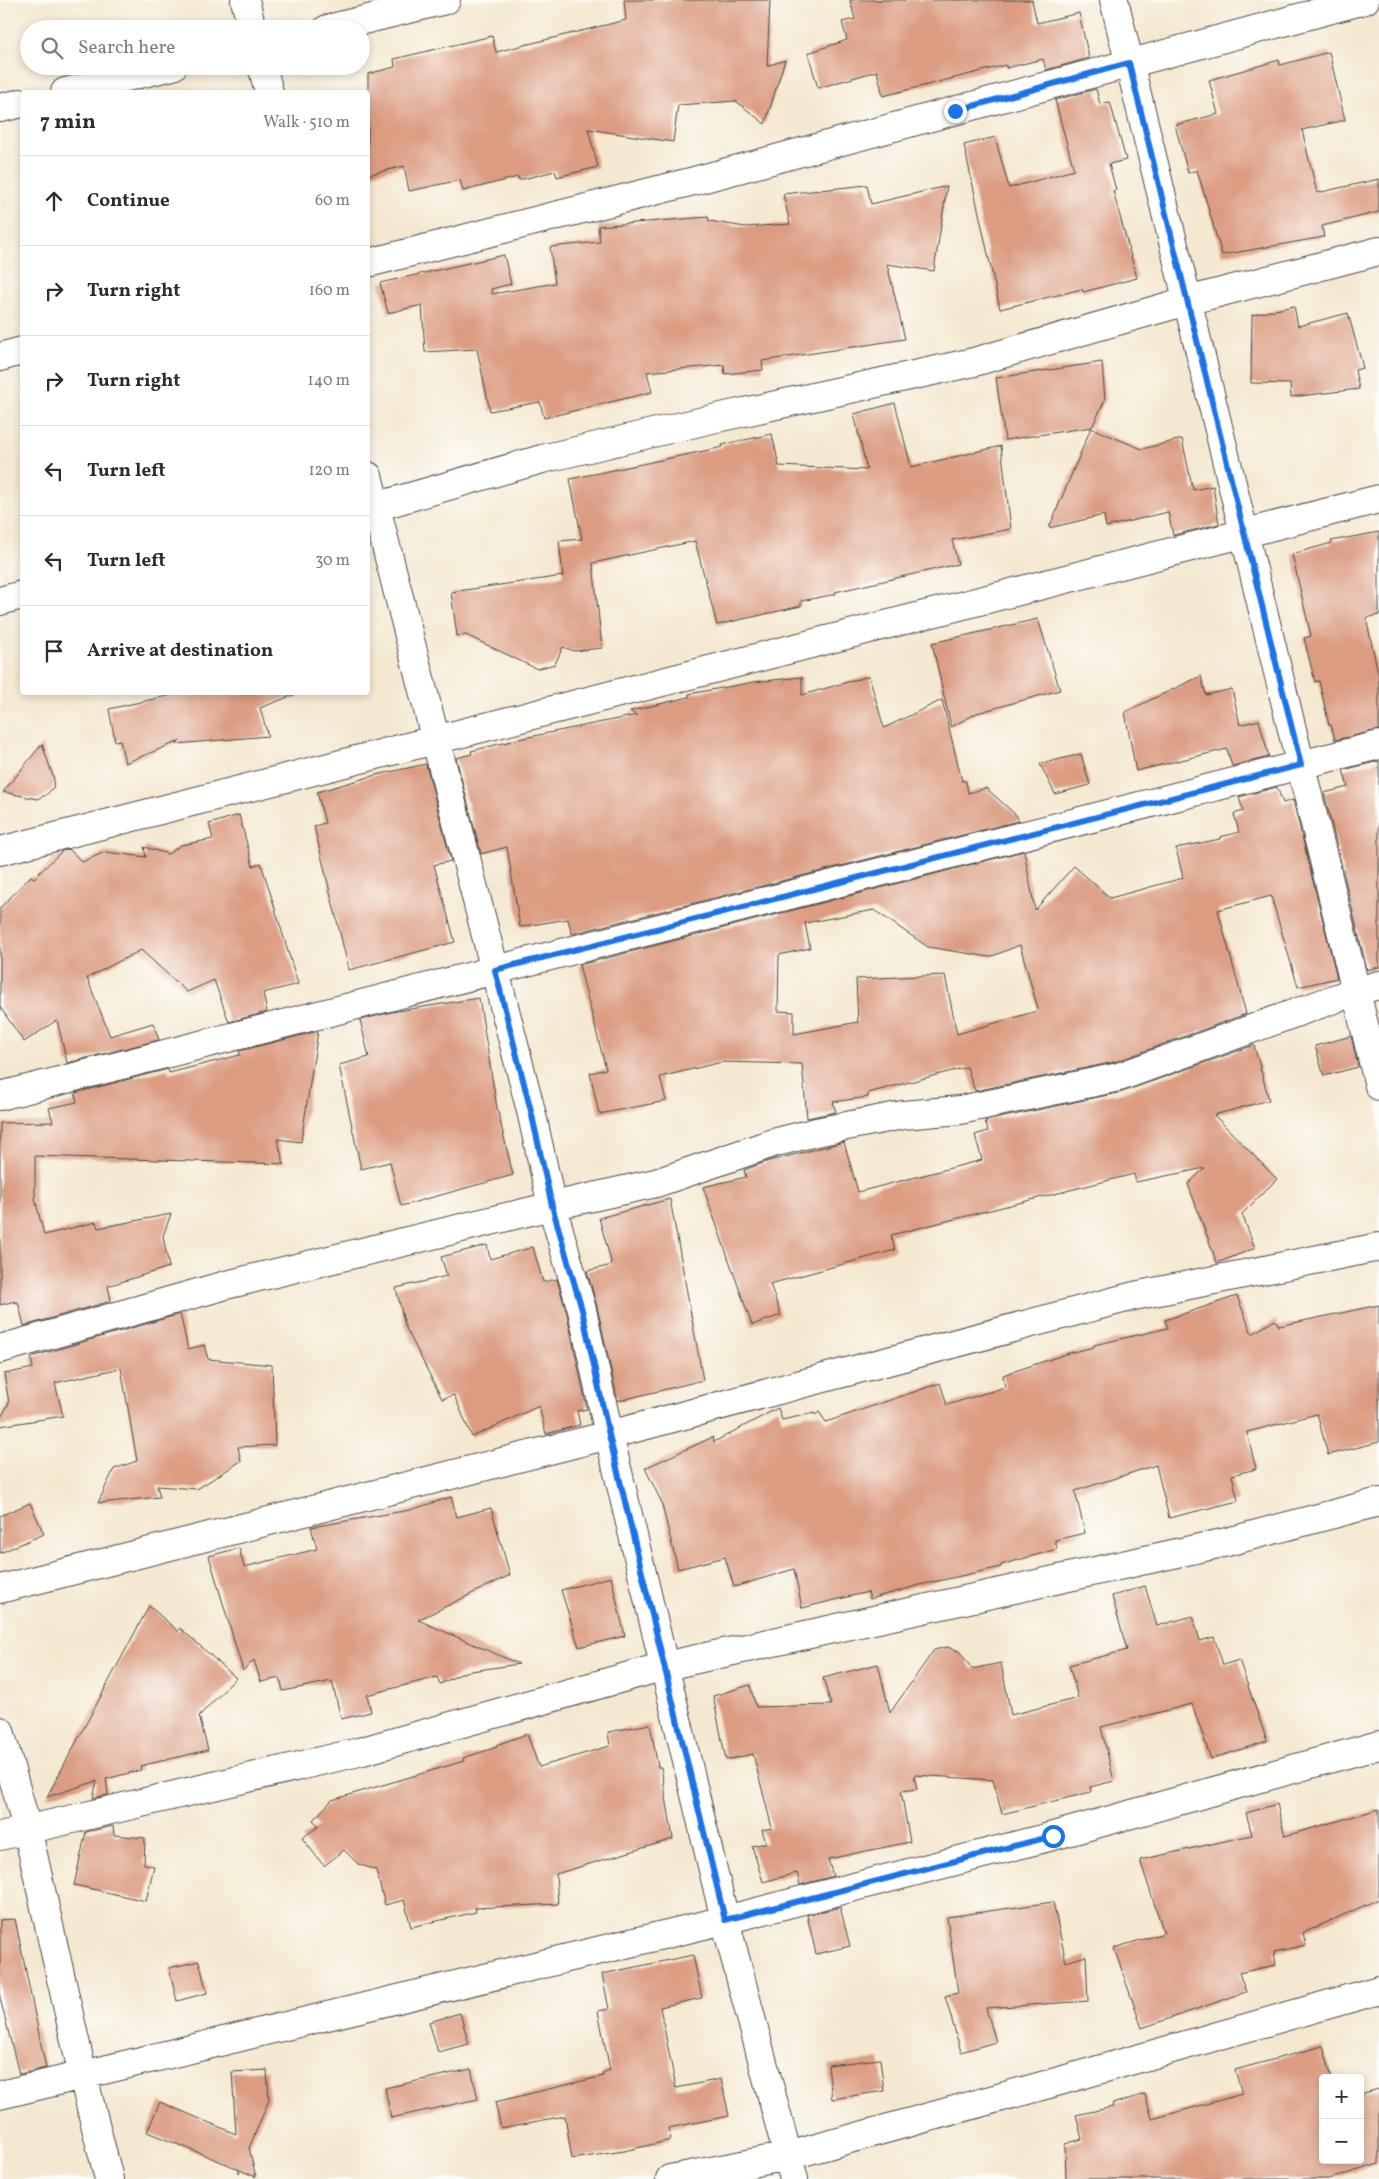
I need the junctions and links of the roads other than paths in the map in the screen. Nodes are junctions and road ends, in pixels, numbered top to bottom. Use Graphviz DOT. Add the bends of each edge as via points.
graph roads {
  1 [pos="245,0"];
  2 [pos="446,0"];
  3 [pos="1114,0"];
  4 [pos="1365,0"];
  5 [pos="250,20"];
  6 [pos="364,20"];
  7 [pos="1129,63"];
  8 [pos="136,75"];
  9 [pos="264,75"];
  10 [pos="73,90"];
  11 [pos="268,90"];
  12 [pos="20,103"];
  13 [pos="0,108"];
  14 [pos="1379,251"];
  15 [pos="370,262"];
  16 [pos="1187,301"];
  17 [pos="20,352"];
  18 [pos="0,357"];
  19 [pos="370,492"];
  20 [pos="1379,499"];
  21 [pos="372,508"];
  22 [pos="1244,534"];
  23 [pos="20,596"];
  24 [pos="0,601"];
  25 [pos="435,740"];
  26 [pos="1379,745"];
  27 [pos="1301,765"];
  28 [pos="0,851"];
  29 [pos="495,970"];
  30 [pos="1367,988"];
  31 [pos="1379,1086"];
  32 [pos="0,1096"];
  33 [pos="552,1206"];
  34 [pos="1379,1247"];
  35 [pos="0,1349"];
  36 [pos="609,1435"];
  37 [pos="1379,1502"];
  38 [pos="0,1588"];
  39 [pos="665,1666"];
  40 [pos="0,1731"];
  41 [pos="1379,1745"];
  42 [pos="28,1828"];
  43 [pos="0,1836"];
  44 [pos="725,1920"];
  45 [pos="1379,1990"];
  46 [pos="83,2076"];
  47 [pos="0,2095"];
  48 [pos="791,2167"];
  49 [pos="109,2179"];
  50 [pos="670,2179"];
  1 -- 5 [label="street"];
  2 -- 6 [label="street"];
  3 -- 7 [label="street"];
  4 -- 7 [label="street"];
  7 -- 15 [label="street" via="680,184"];
  7 -- 16 [label="street"];
  8 -- 10 [label="street"];
  9 -- 11 [label="street"];
  12 -- 13 [label="street"];
  14 -- 16 [label="street"];
  16 -- 21 [label="street" via="974,362 542,459"];
  16 -- 22 [label="street"];
  17 -- 18 [label="street"];
  19 -- 21 [label="street"];
  20 -- 22 [label="street"];
  21 -- 25 [label="street"];
  22 -- 25 [label="street"];
  22 -- 27 [label="street"];
  23 -- 24 [label="street"];
  25 -- 28 [label="street"];
  25 -- 29 [label="street"];
  26 -- 27 [label="street"];
  27 -- 29 [label="street"];
  27 -- 30 [label="street"];
  29 -- 32 [label="street"];
  29 -- 33 [label="street"];
  30 -- 31 [label="street"];
  30 -- 33 [label="street" via="1119,1077 960,1110 903,1115 816,1132 773,1143 656,1183"];
  33 -- 35 [label="street" via="226,1286"];
  33 -- 36 [label="street" via="582,1310"];
  34 -- 36 [label="street" via="1134,1296"];
  36 -- 38 [label="street"];
  36 -- 39 [label="street"];
  37 -- 39 [label="street" via="1227,1542"];
  39 -- 42 [label="street" via="359,1752"];
  39 -- 44 [label="street"];
  40 -- 42 [label="street"];
  41 -- 44 [label="street" via="1053,1836"];
  42 -- 43 [label="street"];
  42 -- 46 [label="street"];
  44 -- 46 [label="street"];
  44 -- 48 [label="street"];
  45 -- 48 [label="street" via="1056,2082"];
  46 -- 47 [label="street"];
  46 -- 49 [label="street"];
  48 -- 50 [label="street"];
}
